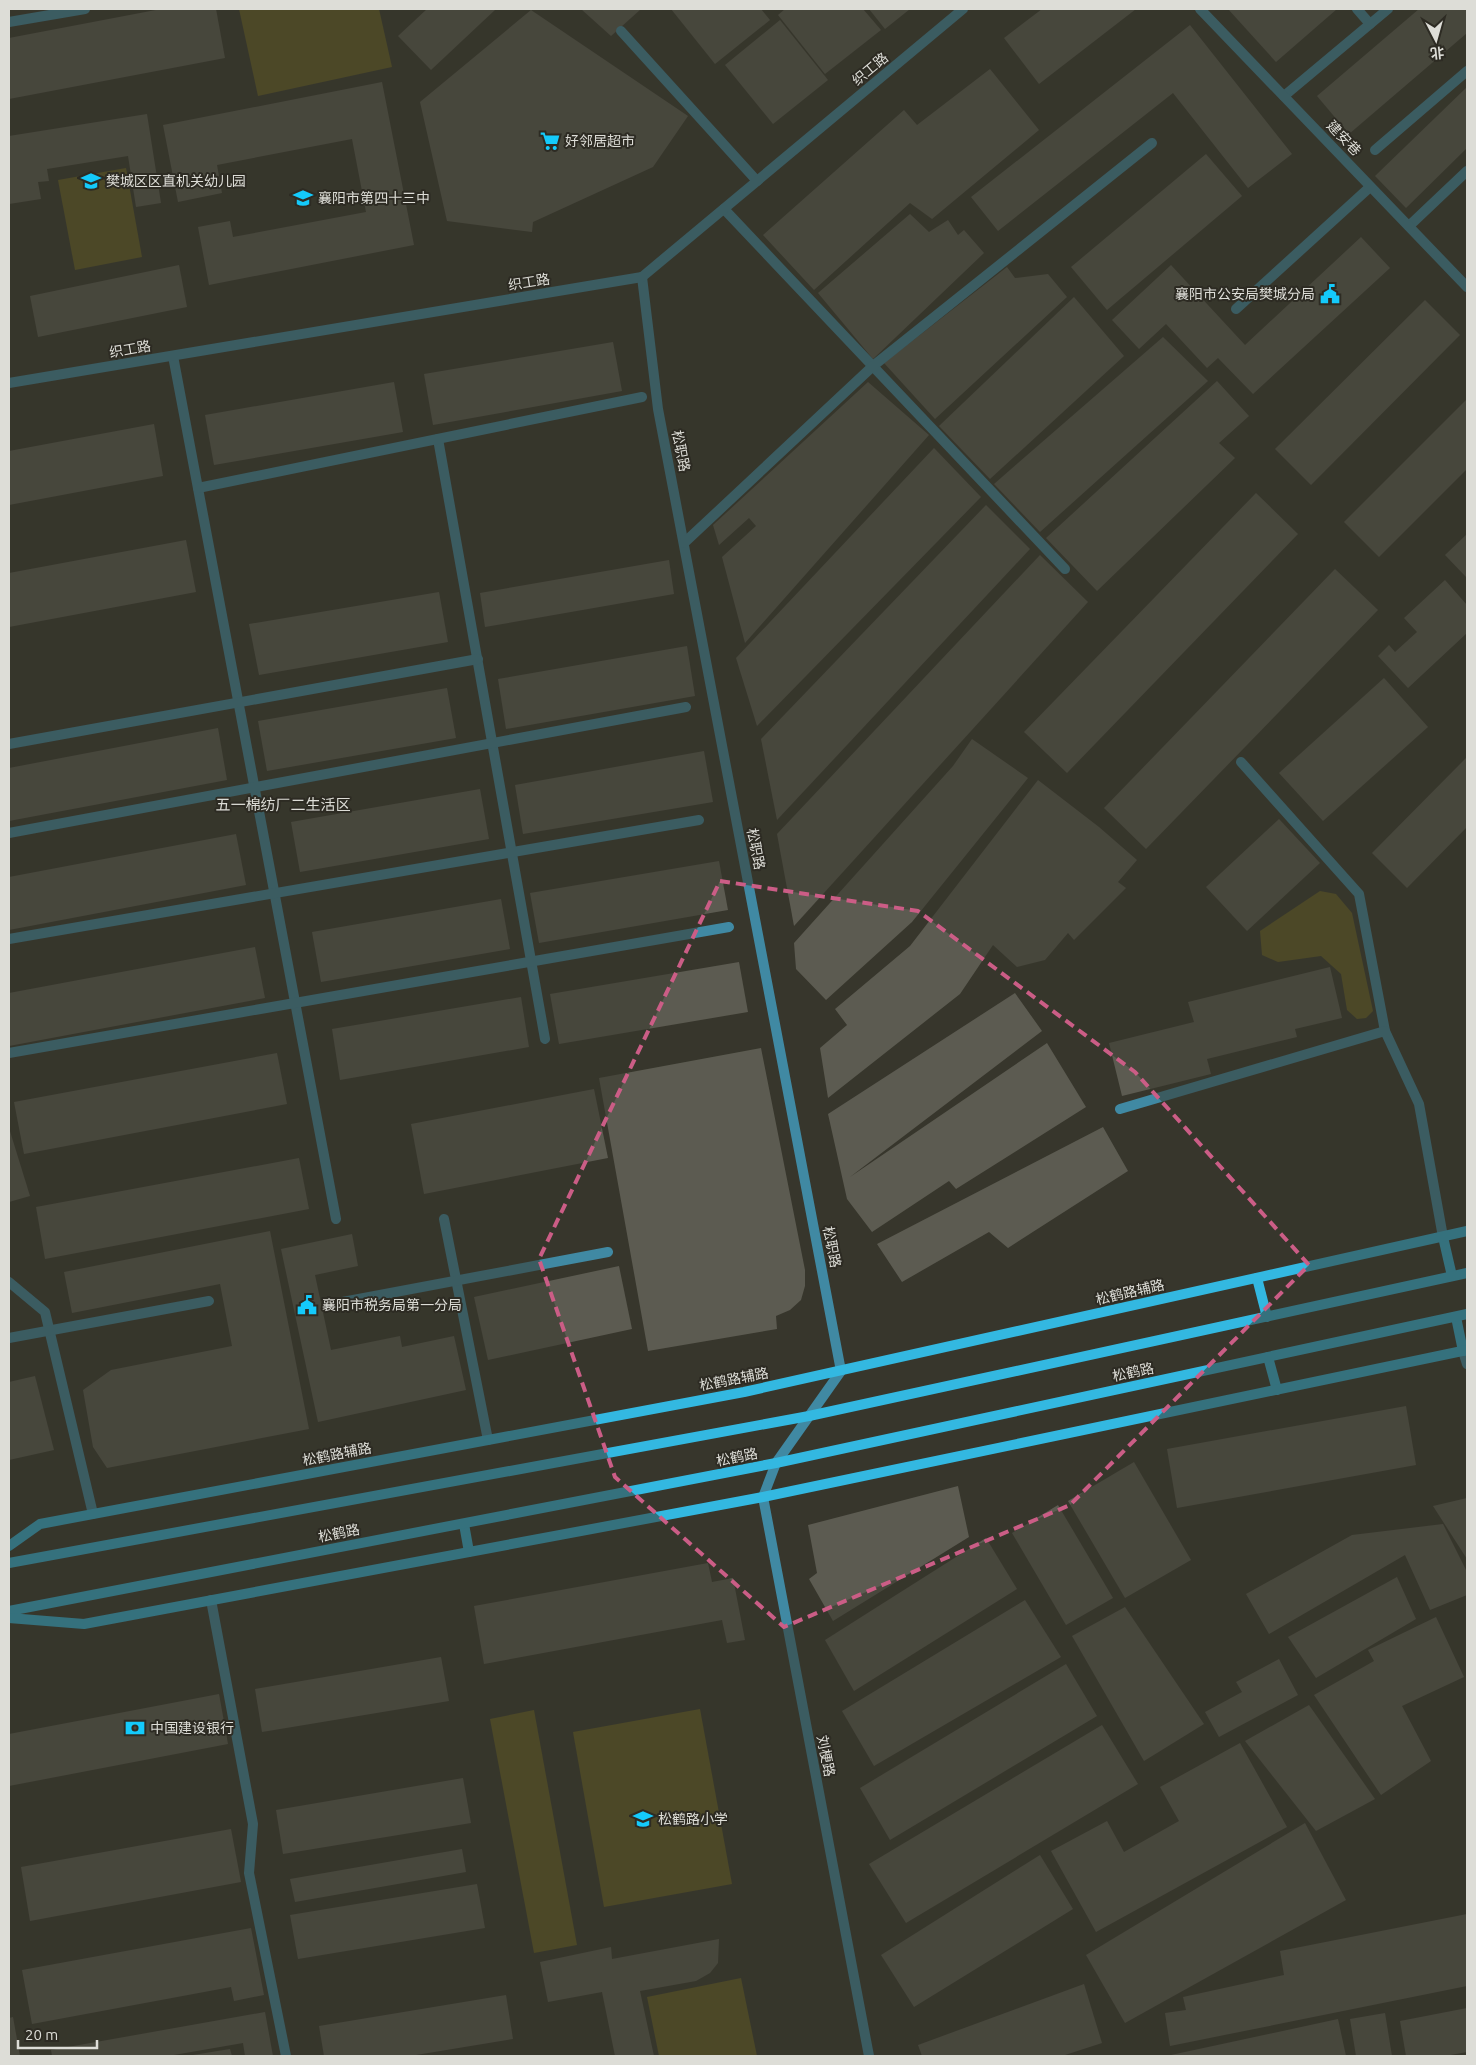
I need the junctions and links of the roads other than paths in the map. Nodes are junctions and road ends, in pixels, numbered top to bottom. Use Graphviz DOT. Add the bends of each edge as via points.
graph roads {
  1 [pos="84,9"];
  2 [pos="963,9"];
  3 [pos="1200,9"];
  4 [pos="1358,9"];
  5 [pos="1388,9"];
  6 [pos="9,22"];
  7 [pos="1370,24"];
  8 [pos="621,31"];
  9 [pos="1467,71"];
  10 [pos="1284,96"];
  11 [pos="1152,143"];
  12 [pos="1374,150"];
  13 [pos="1467,171"];
  14 [pos="757,181"];
  15 [pos="1370,187"];
  16 [pos="724,209"];
  17 [pos="1409,226"];
  18 [pos="642,277"];
  19 [pos="1467,287"];
  20 [pos="1236,309"];
  21 [pos="173,356"];
  22 [pos="873,366"];
  23 [pos="9,383"];
  24 [pos="642,397"];
  25 [pos="438,439"];
  26 [pos="198,488"];
  27 [pos="684,543"];
  28 [pos="1065,569"];
  29 [pos="478,659"];
  30 [pos="238,702"];
  31 [pos="686,707"];
  32 [pos="492,743"];
  33 [pos="9,744"];
  34 [pos="1241,762"];
  35 [pos="255,788"];
  36 [pos="699,820"];
  37 [pos="9,833"];
  38 [pos="512,852"];
  39 [pos="274,894"];
  40 [pos="729,927"];
  41 [pos="9,939"];
  42 [pos="532,961"];
  43 [pos="295,1002"];
  44 [pos="1385,1031"];
  45 [pos="545,1039"];
  46 [pos="9,1053"];
  47 [pos="1120,1108"];
  48 [pos="336,1219"];
  49 [pos="444,1219"];
  50 [pos="1467,1231"];
  51 [pos="1443,1236"];
  52 [pos="608,1252"];
  53 [pos="1467,1273"];
  54 [pos="1452,1276"];
  55 [pos="1257,1278"];
  56 [pos="456,1279"];
  57 [pos="9,1282"];
  58 [pos="209,1301"];
  59 [pos="332,1304"];
  60 [pos="1467,1314"];
  61 [pos="1268,1317"];
  62 [pos="1456,1317"];
  63 [pos="50,1330"];
  64 [pos="9,1338"];
  65 [pos="1465,1350"];
  66 [pos="1268,1357"];
  67 [pos="1467,1364"];
  68 [pos="842,1371"];
  69 [pos="1277,1390"];
  70 [pos="809,1416"];
  71 [pos="488,1440"];
  72 [pos="776,1463"];
  73 [pos="763,1497"];
  74 [pos="93,1514"];
  75 [pos="464,1524"];
  76 [pos="9,1546"];
  77 [pos="469,1552"];
  78 [pos="9,1563"];
  79 [pos="211,1600"];
  80 [pos="9,1610"];
  81 [pos="9,1618"];
  82 [pos="286,2056"];
  83 [pos="869,2056"];
  1 -- 6 [label="street"];
  2 -- 14 [label="street, 织工路"];
  3 -- 10 [label="street, 建安巷"];
  4 -- 7 [label="street"];
  5 -- 7 [label="street"];
  7 -- 10 [label="street"];
  8 -- 14 [label="street"];
  9 -- 12 [label="street"];
  10 -- 15 [label="street, 建安巷"];
  11 -- 22 [label="street"];
  13 -- 17 [label="street"];
  14 -- 16 [label="street, 织工路"];
  15 -- 17 [label="street, 建安巷"];
  15 -- 20 [label="street"];
  16 -- 18 [label="street, 织工路"];
  16 -- 22 [label="street"];
  17 -- 19 [label="street, 建安巷"];
  18 -- 21 [label="street, 织工路"];
  18 -- 27 [label="street, 松职路" via="658,409"];
  21 -- 23 [label="street, 织工路"];
  21 -- 26 [label="street"];
  22 -- 27 [label="street"];
  22 -- 28 [label="street"];
  24 -- 25 [label="street"];
  25 -- 26 [label="street"];
  25 -- 29 [label="street"];
  26 -- 30 [label="street"];
  27 -- 68 [label="street, 松职路"];
  29 -- 30 [label="street"];
  29 -- 32 [label="street"];
  30 -- 33 [label="street"];
  30 -- 35 [label="street"];
  31 -- 32 [label="street"];
  32 -- 35 [label="street"];
  32 -- 38 [label="street"];
  34 -- 44 [label="street" via="1359,894"];
  35 -- 37 [label="street"];
  35 -- 39 [label="street"];
  36 -- 38 [label="street"];
  38 -- 39 [label="street"];
  38 -- 42 [label="street"];
  39 -- 41 [label="street"];
  39 -- 43 [label="street"];
  40 -- 42 [label="street"];
  42 -- 43 [label="street"];
  42 -- 45 [label="street"];
  43 -- 46 [label="street"];
  43 -- 48 [label="street"];
  44 -- 47 [label="street"];
  44 -- 51 [label="street" via="1419,1104"];
  49 -- 56 [label="street"];
  50 -- 51 [label="street, 松鹤路辅路"];
  51 -- 54 [label="street"];
  51 -- 55 [label="street, 松鹤路辅路"];
  52 -- 56 [label="street"];
  53 -- 54 [label="street, 松鹤路"];
  54 -- 61 [label="street, 松鹤路"];
  55 -- 61 [label="street"];
  55 -- 68 [label="street, 松鹤路辅路"];
  56 -- 59 [label="street"];
  56 -- 71 [label="street"];
  57 -- 63 [label="street" via="46,1312"];
  58 -- 63 [label="street"];
  60 -- 62 [label="street, 松鹤路"];
  61 -- 70 [label="street, 松鹤路"];
  62 -- 65 [label="street"];
  62 -- 66 [label="street, 松鹤路"];
  63 -- 64 [label="street"];
  63 -- 74 [label="street"];
  65 -- 67 [label="street"];
  65 -- 69 [label="street"];
  66 -- 69 [label="street"];
  66 -- 72 [label="street, 松鹤路"];
  68 -- 70 [label="street"];
  68 -- 71 [label="street, 松鹤路辅路"];
  69 -- 73 [label="street"];
  70 -- 72 [label="street"];
  70 -- 78 [label="street, 松鹤路"];
  71 -- 74 [label="street, 松鹤路辅路"];
  72 -- 73 [label="street"];
  72 -- 75 [label="street, 松鹤路"];
  73 -- 77 [label="street"];
  73 -- 83 [label="street, 刘梗路"];
  74 -- 76 [label="street, 松鹤路辅路" via="40,1524"];
  75 -- 77 [label="street"];
  75 -- 80 [label="street, 松鹤路"];
  77 -- 79 [label="street"];
  79 -- 81 [label="street" via="84,1624"];
  79 -- 82 [label="street" via="253,1824 249,1873"];
}
